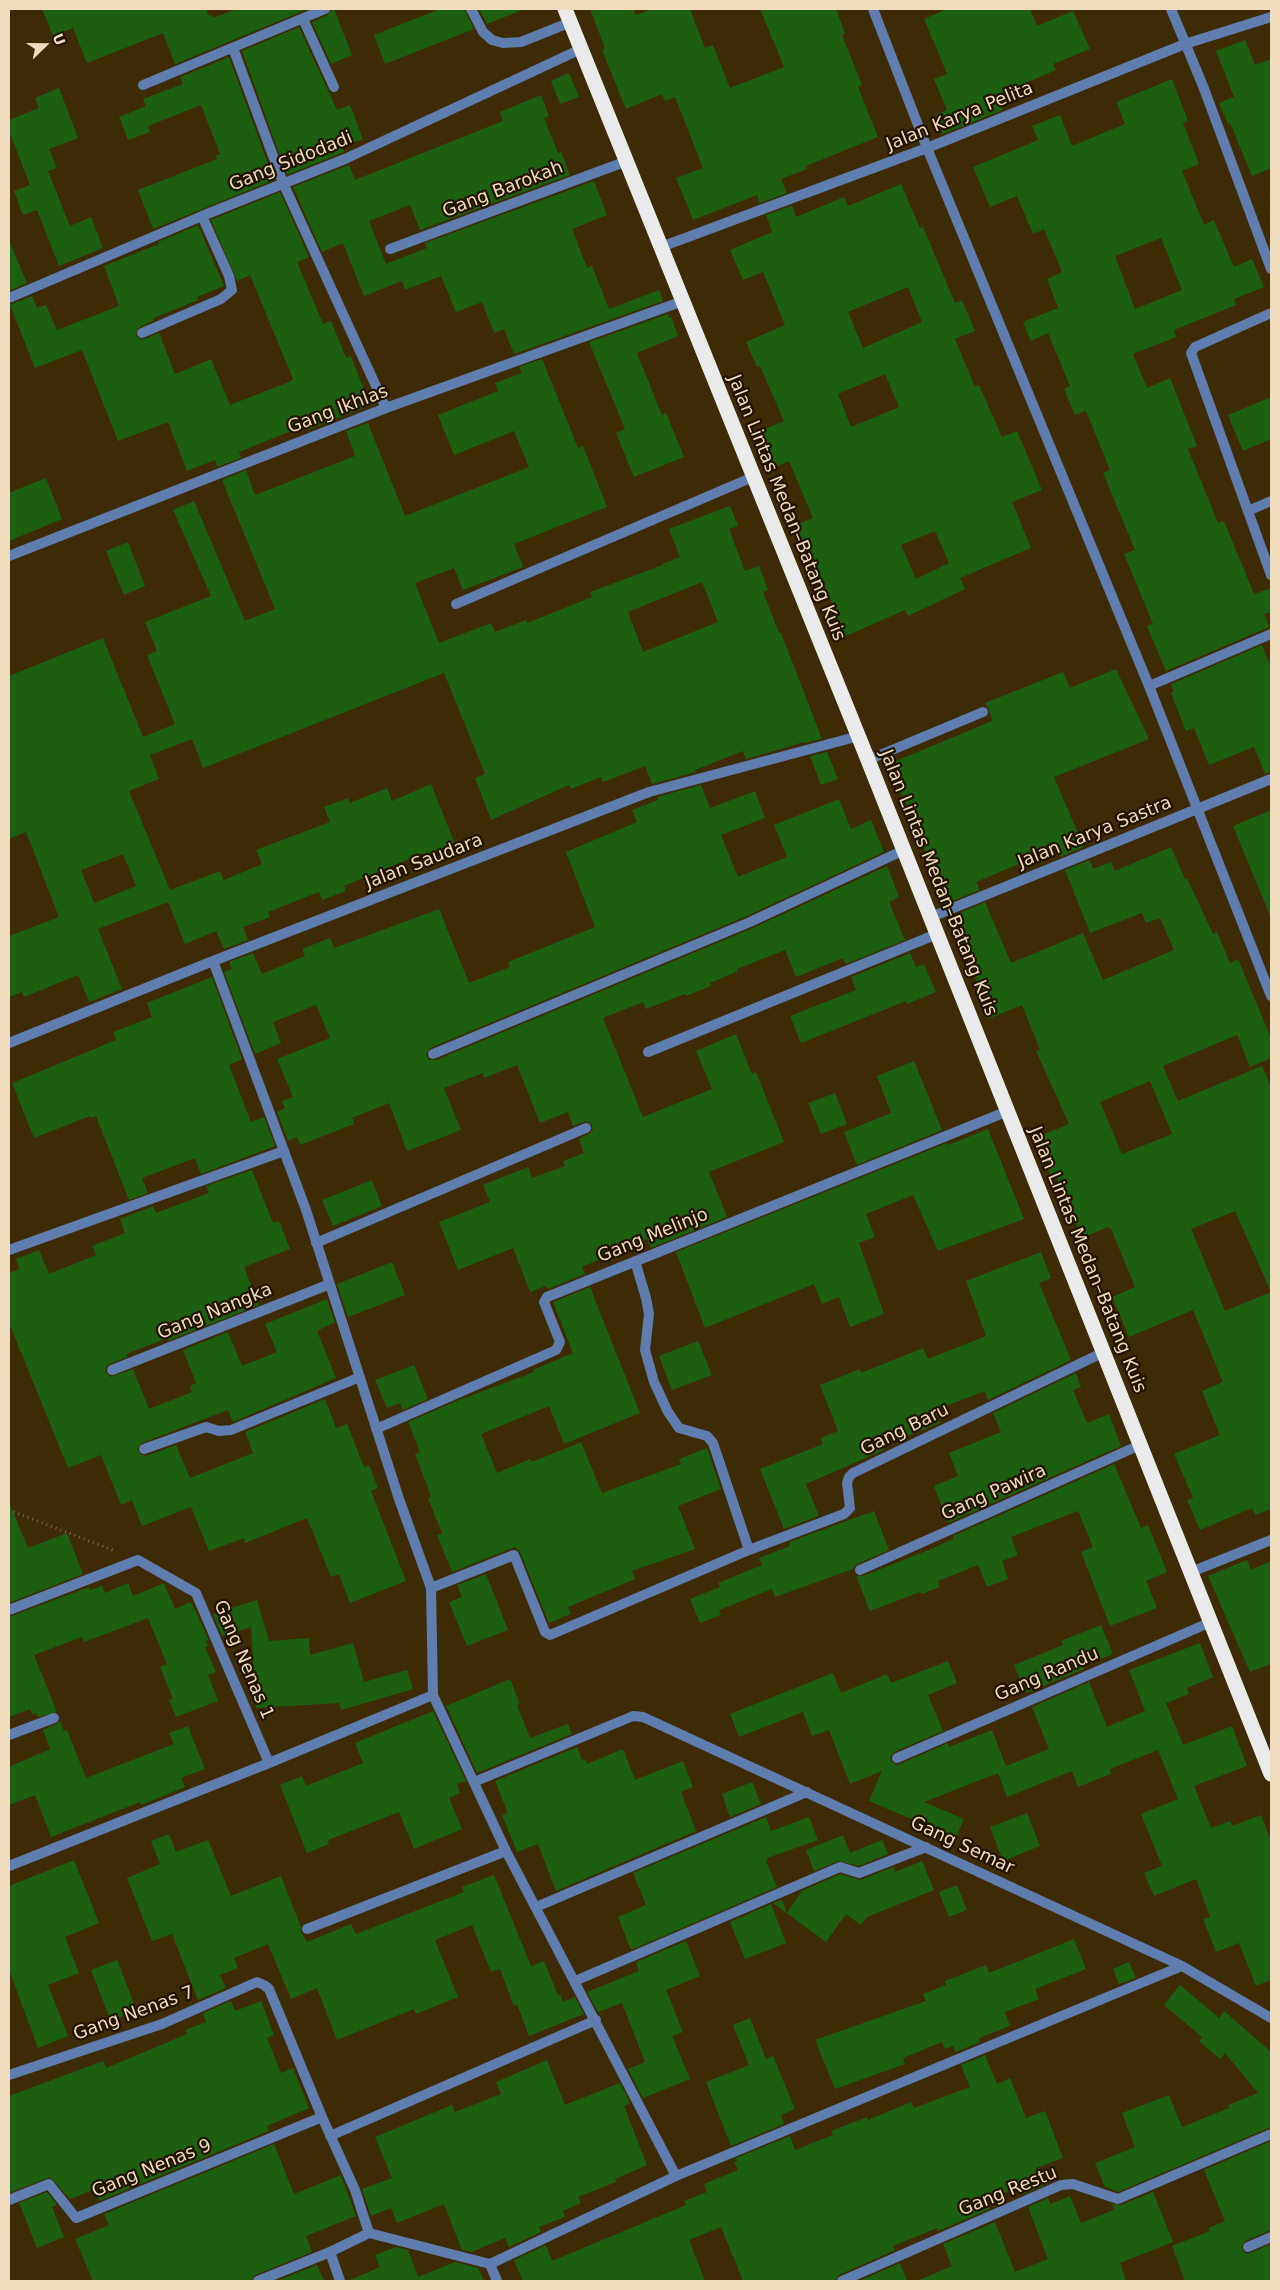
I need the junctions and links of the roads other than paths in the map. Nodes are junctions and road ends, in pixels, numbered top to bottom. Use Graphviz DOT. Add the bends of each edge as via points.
graph roads {
  1 [pos="325,9"];
  2 [pos="471,9"];
  3 [pos="873,9"];
  4 [pos="1171,9"];
  5 [pos="568,15"];
  6 [pos="1271,17"];
  7 [pos="303,19"];
  8 [pos="1186,44"];
  9 [pos="233,48"];
  10 [pos="581,48"];
  11 [pos="143,85"];
  12 [pos="334,87"];
  13 [pos="928,148"];
  14 [pos="627,161"];
  15 [pos="283,183"];
  16 [pos="202,216"];
  17 [pos="662,247"];
  18 [pos="390,249"];
  19 [pos="1271,269"];
  20 [pos="9,298"];
  21 [pos="683,301"];
  22 [pos="1271,313"];
  23 [pos="142,332"];
  24 [pos="386,408"];
  25 [pos="753,477"];
  26 [pos="1271,501"];
  27 [pos="1248,511"];
  28 [pos="9,556"];
  29 [pos="1271,575"];
  30 [pos="456,604"];
  31 [pos="1271,634"];
  32 [pos="1149,686"];
  33 [pos="983,712"];
  34 [pos="859,736"];
  35 [pos="868,760"];
  36 [pos="1271,779"];
  37 [pos="1197,810"];
  38 [pos="904,850"];
  39 [pos="930,917"];
  40 [pos="937,934"];
  41 [pos="213,961"];
  42 [pos="1271,996"];
  43 [pos="9,1043"];
  44 [pos="648,1052"];
  45 [pos="433,1054"];
  46 [pos="1008,1111"];
  47 [pos="586,1128"];
  48 [pos="284,1151"];
  49 [pos="316,1243"];
  50 [pos="9,1250"];
  51 [pos="635,1261"];
  52 [pos="330,1284"];
  53 [pos="1104,1352"];
  54 [pos="112,1370"];
  55 [pos="360,1377"];
  56 [pos="376,1429"];
  57 [pos="1140,1445"];
  58 [pos="144,1449"];
  59 [pos="1271,1540"];
  60 [pos="748,1550"];
  61 [pos="860,1570"];
  62 [pos="1191,1572"];
  63 [pos="431,1588"];
  64 [pos="9,1610"];
  65 [pos="1211,1622"];
  66 [pos="433,1695"];
  67 [pos="54,1718"];
  68 [pos="9,1735"];
  69 [pos="897,1758"];
  70 [pos="269,1763"];
  71 [pos="1271,1774"];
  72 [pos="474,1782"];
  73 [pos="807,1792"];
  74 [pos="926,1846"];
  75 [pos="506,1851"];
  76 [pos="9,1866"];
  77 [pos="536,1907"];
  78 [pos="307,1929"];
  79 [pos="1182,1966"];
  80 [pos="575,1980"];
  81 [pos="1271,2018"];
  82 [pos="596,2020"];
  83 [pos="9,2075"];
  84 [pos="322,2117"];
  85 [pos="1271,2134"];
  86 [pos="330,2136"];
  87 [pos="676,2176"];
  88 [pos="9,2200"];
  89 [pos="369,2233"];
  90 [pos="1271,2237"];
  91 [pos="1248,2248"];
  92 [pos="330,2252"];
  93 [pos="490,2264"];
  94 [pos="258,2281"];
  95 [pos="340,2281"];
  96 [pos="497,2281"];
  97 [pos="842,2281"];
  1 -- 7 [label="street"];
  2 -- 5 [label="street" via="483,32 492,40 503,43 521,42"];
  3 -- 13 [label="street"];
  4 -- 8 [label="street"];
  5 -- 10 [label="highway, Jalan Lintas Medan–Batang Kuis"];
  6 -- 8 [label="street, Jalan Karya Pelita"];
  7 -- 9 [label="street"];
  7 -- 12 [label="street"];
  8 -- 13 [label="street, Jalan Karya Pelita"];
  8 -- 19 [label="street"];
  9 -- 11 [label="street"];
  9 -- 15 [label="street"];
  10 -- 14 [label="highway, Jalan Lintas Medan–Batang Kuis"];
  10 -- 15 [label="street, Gang Sidodadi" via="345,159"];
  13 -- 17 [label="street, Jalan Karya Pelita"];
  13 -- 32 [label="street"];
  14 -- 17 [label="highway, Jalan Lintas Medan–Batang Kuis"];
  14 -- 18 [label="street, Gang Barokah"];
  15 -- 16 [label="street, Gang Sidodadi"];
  15 -- 24 [label="street"];
  16 -- 20 [label="street, Gang Sidodadi"];
  16 -- 23 [label="street" via="232,290 221,299"];
  17 -- 21 [label="highway, Jalan Lintas Medan–Batang Kuis"];
  21 -- 24 [label="street, Gang Ikhlas"];
  21 -- 25 [label="highway, Jalan Lintas Medan–Batang Kuis"];
  22 -- 27 [label="street" via="1195,347 1191,353"];
  24 -- 28 [label="street, Gang Ikhlas"];
  25 -- 30 [label="street"];
  25 -- 34 [label="highway, Jalan Lintas Medan–Batang Kuis"];
  26 -- 27 [label="street"];
  27 -- 29 [label="street"];
  31 -- 32 [label="street"];
  32 -- 37 [label="street"];
  33 -- 35 [label="street"];
  34 -- 35 [label="highway, Jalan Lintas Medan–Batang Kuis"];
  34 -- 41 [label="street, Jalan Saudara" via="649,792"];
  35 -- 38 [label="highway, Jalan Lintas Medan–Batang Kuis"];
  36 -- 37 [label="street, Jalan Karya Sastra"];
  37 -- 39 [label="street, Jalan Karya Sastra"];
  37 -- 42 [label="street"];
  38 -- 39 [label="highway, Jalan Lintas Medan–Batang Kuis"];
  38 -- 45 [label="street" via="750,922"];
  39 -- 40 [label="highway, Jalan Lintas Medan–Batang Kuis"];
  40 -- 44 [label="street"];
  40 -- 46 [label="highway, Jalan Lintas Medan–Batang Kuis"];
  41 -- 43 [label="street, Jalan Saudara"];
  41 -- 48 [label="street"];
  46 -- 51 [label="street, Gang Melinjo"];
  46 -- 53 [label="highway, Jalan Lintas Medan–Batang Kuis"];
  47 -- 49 [label="street"];
  48 -- 49 [label="street"];
  48 -- 50 [label="street"];
  49 -- 52 [label="street"];
  51 -- 56 [label="street, Gang Melinjo" via="546,1298 544,1302 560,1342 554,1352"];
  51 -- 60 [label="street" via="646,1298 645,1350 654,1382 679,1428 706,1436 713,1443"];
  52 -- 54 [label="street, Gang Nangka"];
  52 -- 55 [label="street"];
  53 -- 57 [label="highway, Jalan Lintas Medan–Batang Kuis"];
  53 -- 60 [label="street, Gang Baru" via="853,1473 847,1483 850,1508 844,1514"];
  55 -- 56 [label="street"];
  55 -- 58 [label="street" via="231,1430 206,1427"];
  56 -- 63 [label="street"];
  57 -- 61 [label="street, Gang Pawira"];
  57 -- 62 [label="highway, Jalan Lintas Medan–Batang Kuis"];
  59 -- 62 [label="street"];
  60 -- 63 [label="street" via="549,1635 515,1556"];
  62 -- 65 [label="highway, Jalan Lintas Medan–Batang Kuis"];
  63 -- 66 [label="street"];
  64 -- 70 [label="street, Gang Nenas 1" via="138,1560 199,1596"];
  65 -- 69 [label="street, Gang Randu"];
  65 -- 71 [label="highway, Jalan Lintas Medan–Batang Kuis"];
  66 -- 70 [label="street"];
  66 -- 72 [label="street"];
  67 -- 68 [label="street"];
  70 -- 76 [label="street"];
  72 -- 73 [label="street, Gang Semar" via="633,1716 643,1717"];
  72 -- 75 [label="street"];
  73 -- 74 [label="street, Gang Semar"];
  73 -- 77 [label="street"];
  74 -- 79 [label="street, Gang Semar"];
  74 -- 80 [label="street" via="859,1874 840,1867"];
  75 -- 77 [label="street"];
  75 -- 78 [label="street"];
  77 -- 80 [label="street"];
  79 -- 81 [label="street, Gang Semar"];
  79 -- 87 [label="street"];
  80 -- 82 [label="street"];
  82 -- 86 [label="street"];
  82 -- 87 [label="street"];
  83 -- 84 [label="street, Gang Nenas 7" via="162,2024 257,1982 269,1989"];
  84 -- 86 [label="street"];
  84 -- 88 [label="street, Gang Nenas 9" via="76,2218 50,2184"];
  85 -- 97 [label="street, Gang Restu" via="1118,2199 1073,2184 1061,2185"];
  86 -- 89 [label="street"];
  87 -- 93 [label="street"];
  89 -- 92 [label="street"];
  89 -- 93 [label="street"];
  90 -- 91 [label="street"];
  92 -- 94 [label="street"];
  92 -- 95 [label="street"];
  93 -- 96 [label="street"];
}
